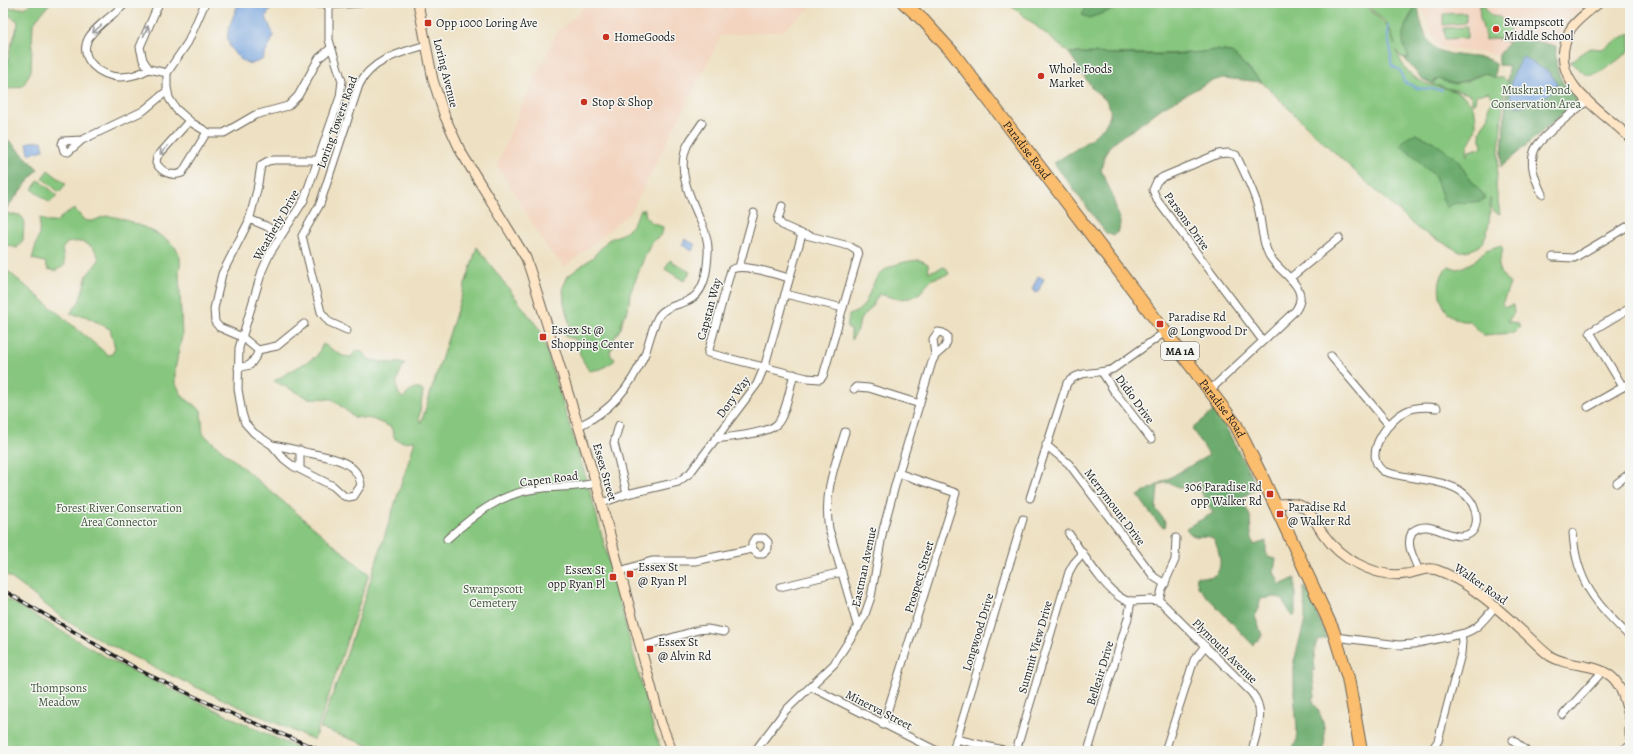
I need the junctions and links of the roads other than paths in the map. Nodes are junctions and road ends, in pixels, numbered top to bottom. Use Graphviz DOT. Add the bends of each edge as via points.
graph roads {
  1 [pos="126,3"];
  2 [pos="158,3"];
  3 [pos="205,3"];
  4 [pos="306,3"];
  5 [pos="361,3"];
  6 [pos="418,3"];
  7 [pos="904,3"];
  8 [pos="1599,3"];
  9 [pos="329,5"];
  10 [pos="426,45"];
  11 [pos="331,48"];
  12 [pos="149,69"];
  13 [pos="167,73"];
  14 [pos="167,92"];
  15 [pos="1588,100"];
  16 [pos="189,121"];
  17 [pos="702,123"];
  18 [pos="206,132"];
  19 [pos="1630,138"];
  20 [pos="82,140"];
  21 [pos="318,160"];
  22 [pos="1542,194"];
  23 [pos="782,206"];
  24 [pos="496,207"];
  25 [pos="754,213"];
  26 [pos="249,219"];
  27 [pos="1630,225"];
  28 [pos="802,234"];
  29 [pos="281,235"];
  30 [pos="1339,238"];
  31 [pos="1553,257"];
  32 [pos="739,267"];
  33 [pos="790,278"];
  34 [pos="1290,278"];
  35 [pos="785,294"];
  36 [pos="843,308"];
  37 [pos="1630,308"];
  38 [pos="304,324"];
  39 [pos="347,330"];
  40 [pos="1165,332"];
  41 [pos="242,337"];
  42 [pos="1264,341"];
  43 [pos="258,350"];
  44 [pos="935,356"];
  45 [pos="1331,356"];
  46 [pos="765,366"];
  47 [pos="238,368"];
  48 [pos="1102,372"];
  49 [pos="794,374"];
  50 [pos="1630,383"];
  51 [pos="1623,387"];
  52 [pos="854,389"];
  53 [pos="1210,390"];
  54 [pos="920,404"];
  55 [pos="1588,407"];
  56 [pos="1437,408"];
  57 [pos="619,425"];
  58 [pos="1389,425"];
  59 [pos="579,426"];
  60 [pos="844,432"];
  61 [pos="1151,439"];
  62 [pos="715,440"];
  63 [pos="272,445"];
  64 [pos="1046,445"];
  65 [pos="300,450"];
  66 [pos="300,469"];
  67 [pos="1630,473"];
  68 [pos="898,474"];
  69 [pos="596,483"];
  70 [pos="1617,483"];
  71 [pos="628,494"];
  72 [pos="1030,498"];
  73 [pos="602,503"];
  74 [pos="1275,504"];
  75 [pos="1023,519"];
  76 [pos="1573,533"];
  77 [pos="1069,534"];
  78 [pos="1176,538"];
  79 [pos="447,539"];
  80 [pos="752,548"];
  81 [pos="1083,553"];
  82 [pos="620,571"];
  83 [pos="1419,571"];
  84 [pos="842,572"];
  85 [pos="1165,584"];
  86 [pos="780,587"];
  87 [pos="1131,601"];
  88 [pos="1159,601"];
  89 [pos="1495,608"];
  90 [pos="858,628"];
  91 [pos="724,632"];
  92 [pos="1461,634"];
  93 [pos="1335,637"];
  94 [pos="1630,637"];
  95 [pos="1205,646"];
  96 [pos="640,647"];
  97 [pos="1603,671"];
  98 [pos="811,687"];
  99 [pos="1563,715"];
  100 [pos="1630,717"];
  101 [pos="883,725"];
  102 [pos="1630,727"];
  103 [pos="1630,735"];
  104 [pos="956,739"];
  105 [pos="1513,740"];
  106 [pos="1630,746"];
  107 [pos="672,751"];
  108 [pos="755,751"];
  109 [pos="937,751"];
  110 [pos="953,751"];
  111 [pos="1008,751"];
  112 [pos="1016,751"];
  113 [pos="1088,751"];
  114 [pos="1165,751"];
  115 [pos="1252,751"];
  116 [pos="1361,751"];
  117 [pos="1431,751"];
  118 [pos="1526,751"];
  119 [pos="1621,751"];
  1 -- 12 [label="street, one-way" via="88,38 88,59 96,69 116,77 131,76"];
  12 -- 2 [label="street, one-way" via="140,47"];
  3 -- 13 [label="street" via="188,42"];
  4 -- 9 [label="street"];
  5 -- 9 [label="street"];
  6 -- 10 [label="main road, Loring Avenue"];
  7 -- 40 [label="highway, Paradise Road / MA 1A" via="953,53"];
  8 -- 15 [label="main road" via="1569,31 1564,52 1566,73 1573,85"];
  9 -- 11 [label="street, Weatherly Drive" via="328,32"];
  10 -- 24 [label="main road, Loring Avenue" via="444,117 461,152"];
  10 -- 39 [label="street, Loring Towers Road" via="389,58 374,66 365,75 359,85 317,211 304,232 302,240 321,312 329,322"];
  11 -- 18 [label="street" via="319,58 298,96 288,106 255,115 224,133"];
  11 -- 21 [label="street, Weatherly Drive" via="342,85"];
  12 -- 13 [label="street"];
  13 -- 14 [label="street"];
  14 -- 16 [label="street" via="172,104"];
  14 -- 20 [label="street" via="143,111"];
  15 -- 19 [label="main road"];
  15 -- 22 [label="street" via="1535,149 1533,166"];
  16 -- 18 [label="street"];
  16 -- 18 [label="street, one-way" via="158,157 156,163 165,172 177,175 182,173"];
  17 -- 59 [label="street" via="687,146 683,164 687,185 708,242 708,260 702,287 694,298 670,306 662,312 655,323 642,360 624,391 607,410"];
  21 -- 26 [label="street" via="264,162 260,168"];
  21 -- 29 [label="street, Weatherly Drive" via="304,200"];
  23 -- 28 [label="street" via="778,220 780,223"];
  24 -- 59 [label="main road, Essex Street" via="526,258"];
  25 -- 32 [label="street"];
  26 -- 29 [label="street"];
  26 -- 41 [label="street" via="224,270 214,309 215,322 219,327"];
  27 -- 31 [label="street" via="1574,258"];
  28 -- 33 [label="street, Dory Way"];
  28 -- 36 [label="street" via="854,248 858,256"];
  29 -- 41 [label="street, Weatherly Drive" via="266,259"];
  30 -- 34 [label="street"];
  32 -- 33 [label="street"];
  32 -- 46 [label="street, Capstan Way" via="731,270 708,353"];
  33 -- 35 [label="street, Dory Way"];
  34 -- 42 [label="street, Parsons Drive" via="1300,293 1300,305"];
  34 -- 42 [label="street, Parsons Drive" via="1269,256 1255,199 1236,156 1228,153 1218,154 1157,181 1154,190 1157,200"];
  35 -- 36 [label="street"];
  35 -- 46 [label="street, Dory Way"];
  36 -- 49 [label="street" via="823,376 820,379 812,379"];
  37 -- 51 [label="street" via="1590,332"];
  38 -- 43 [label="street" via="277,346"];
  40 -- 48 [label="street" via="1118,366"];
  40 -- 53 [label="highway, Paradise Road / MA 1A"];
  41 -- 43 [label="street"];
  41 -- 47 [label="street, Weatherly Drive"];
  42 -- 53 [label="street, Parsons Drive"];
  43 -- 47 [label="street" via="250,365"];
  44 -- 54 [label="street, Eastman Avenue"];
  45 -- 58 [label="street"];
  46 -- 49 [label="street"];
  46 -- 62 [label="street, Dory Way" via="750,396"];
  47 -- 63 [label="street, Weatherly Drive" via="238,397 243,419 254,433"];
  48 -- 61 [label="street, Didio Drive"];
  48 -- 64 [label="street" via="1083,373 1071,378"];
  49 -- 62 [label="street" via="776,425 766,430"];
  50 -- 51 [label="street"];
  51 -- 55 [label="street"];
  52 -- 54 [label="street" via="862,386"];
  53 -- 74 [label="highway, Paradise Road / MA 1A" via="1243,437"];
  54 -- 68 [label="street, Eastman Avenue"];
  56 -- 58 [label="street" via="1409,409"];
  57 -- 71 [label="street" via="614,443"];
  58 -- 83 [label="street" via="1381,435 1377,447 1380,468 1392,475 1457,489 1469,498 1476,511 1474,531 1464,535 1459,536 1428,527 1412,532 1410,550"];
  59 -- 69 [label="main road, Essex Street"];
  60 -- 84 [label="street" via="826,507 829,529"];
  62 -- 71 [label="street, Dory Way" via="685,478"];
  63 -- 65 [label="street, Weatherly Drive"];
  63 -- 66 [label="street, Weatherly Drive" via="284,459"];
  64 -- 72 [label="street"];
  64 -- 85 [label="street, Merrymount Drive" via="1068,464 1151,574"];
  65 -- 66 [label="street"];
  65 -- 66 [label="street, Weatherly Drive" via="339,460 357,473 361,485 354,496 344,496 333,486"];
  67 -- 70 [label="street"];
  68 -- 90 [label="street, Eastman Avenue" via="883,530 871,597"];
  68 -- 101 [label="street, Prospect Street" via="956,493"];
  69 -- 73 [label="main road, Essex Street"];
  69 -- 79 [label="street, Capen Road" via="576,487 535,489 508,496 481,510"];
  71 -- 73 [label="street, Dory Way"];
  73 -- 82 [label="main road, Essex Street"];
  74 -- 83 [label="main road, Walker Road" via="1295,504 1303,507 1337,550 1367,568 1396,575"];
  74 -- 93 [label="highway, Paradise Road / MA 1A"];
  75 -- 104 [label="street, Longwood Drive"];
  76 -- 94 [label="street" via="1576,558 1584,581 1602,609"];
  77 -- 81 [label="street"];
  78 -- 85 [label="street" via="1175,560"];
  80 -- 82 [label="street" via="695,561 652,561"];
  81 -- 87 [label="street" via="1115,593"];
  81 -- 112 [label="street, Summit View Drive" via="1069,572"];
  82 -- 96 [label="main road, Essex Street"];
  83 -- 89 [label="main road, Walker Road" via="1429,568 1443,572"];
  84 -- 86 [label="street"];
  84 -- 90 [label="street"];
  85 -- 88 [label="street"];
  87 -- 88 [label="street"];
  87 -- 113 [label="street, Belleair Drive"];
  88 -- 95 [label="street, Plymouth Avenue"];
  89 -- 92 [label="street" via="1479,625"];
  89 -- 97 [label="main road, Walker Road" via="1552,657 1569,664"];
  90 -- 98 [label="street, Eastman Avenue" via="834,664"];
  91 -- 96 [label="street" via="707,628"];
  92 -- 93 [label="street" via="1399,645"];
  92 -- 117 [label="street" via="1461,654 1438,741"];
  93 -- 116 [label="highway, Paradise Road / MA 1A" via="1348,678"];
  95 -- 114 [label="street" via="1194,660"];
  95 -- 115 [label="street, Plymouth Avenue" via="1258,702 1260,718"];
  96 -- 107 [label="main road, Essex Street" via="661,723"];
  97 -- 99 [label="street"];
  97 -- 100 [label="main road, Walker Road" via="1617,682"];
  98 -- 101 [label="street, Minerva Street"];
  98 -- 108 [label="street, Eastman Avenue" via="785,711"];
  101 -- 109 [label="street, Minerva Street"];
  102 -- 103 [label="main road"];
  104 -- 110 [label="street, Longwood Drive"];
  104 -- 111 [label="street"];
  105 -- 118 [label="street"];
  106 -- 119 [label="street"];
}
